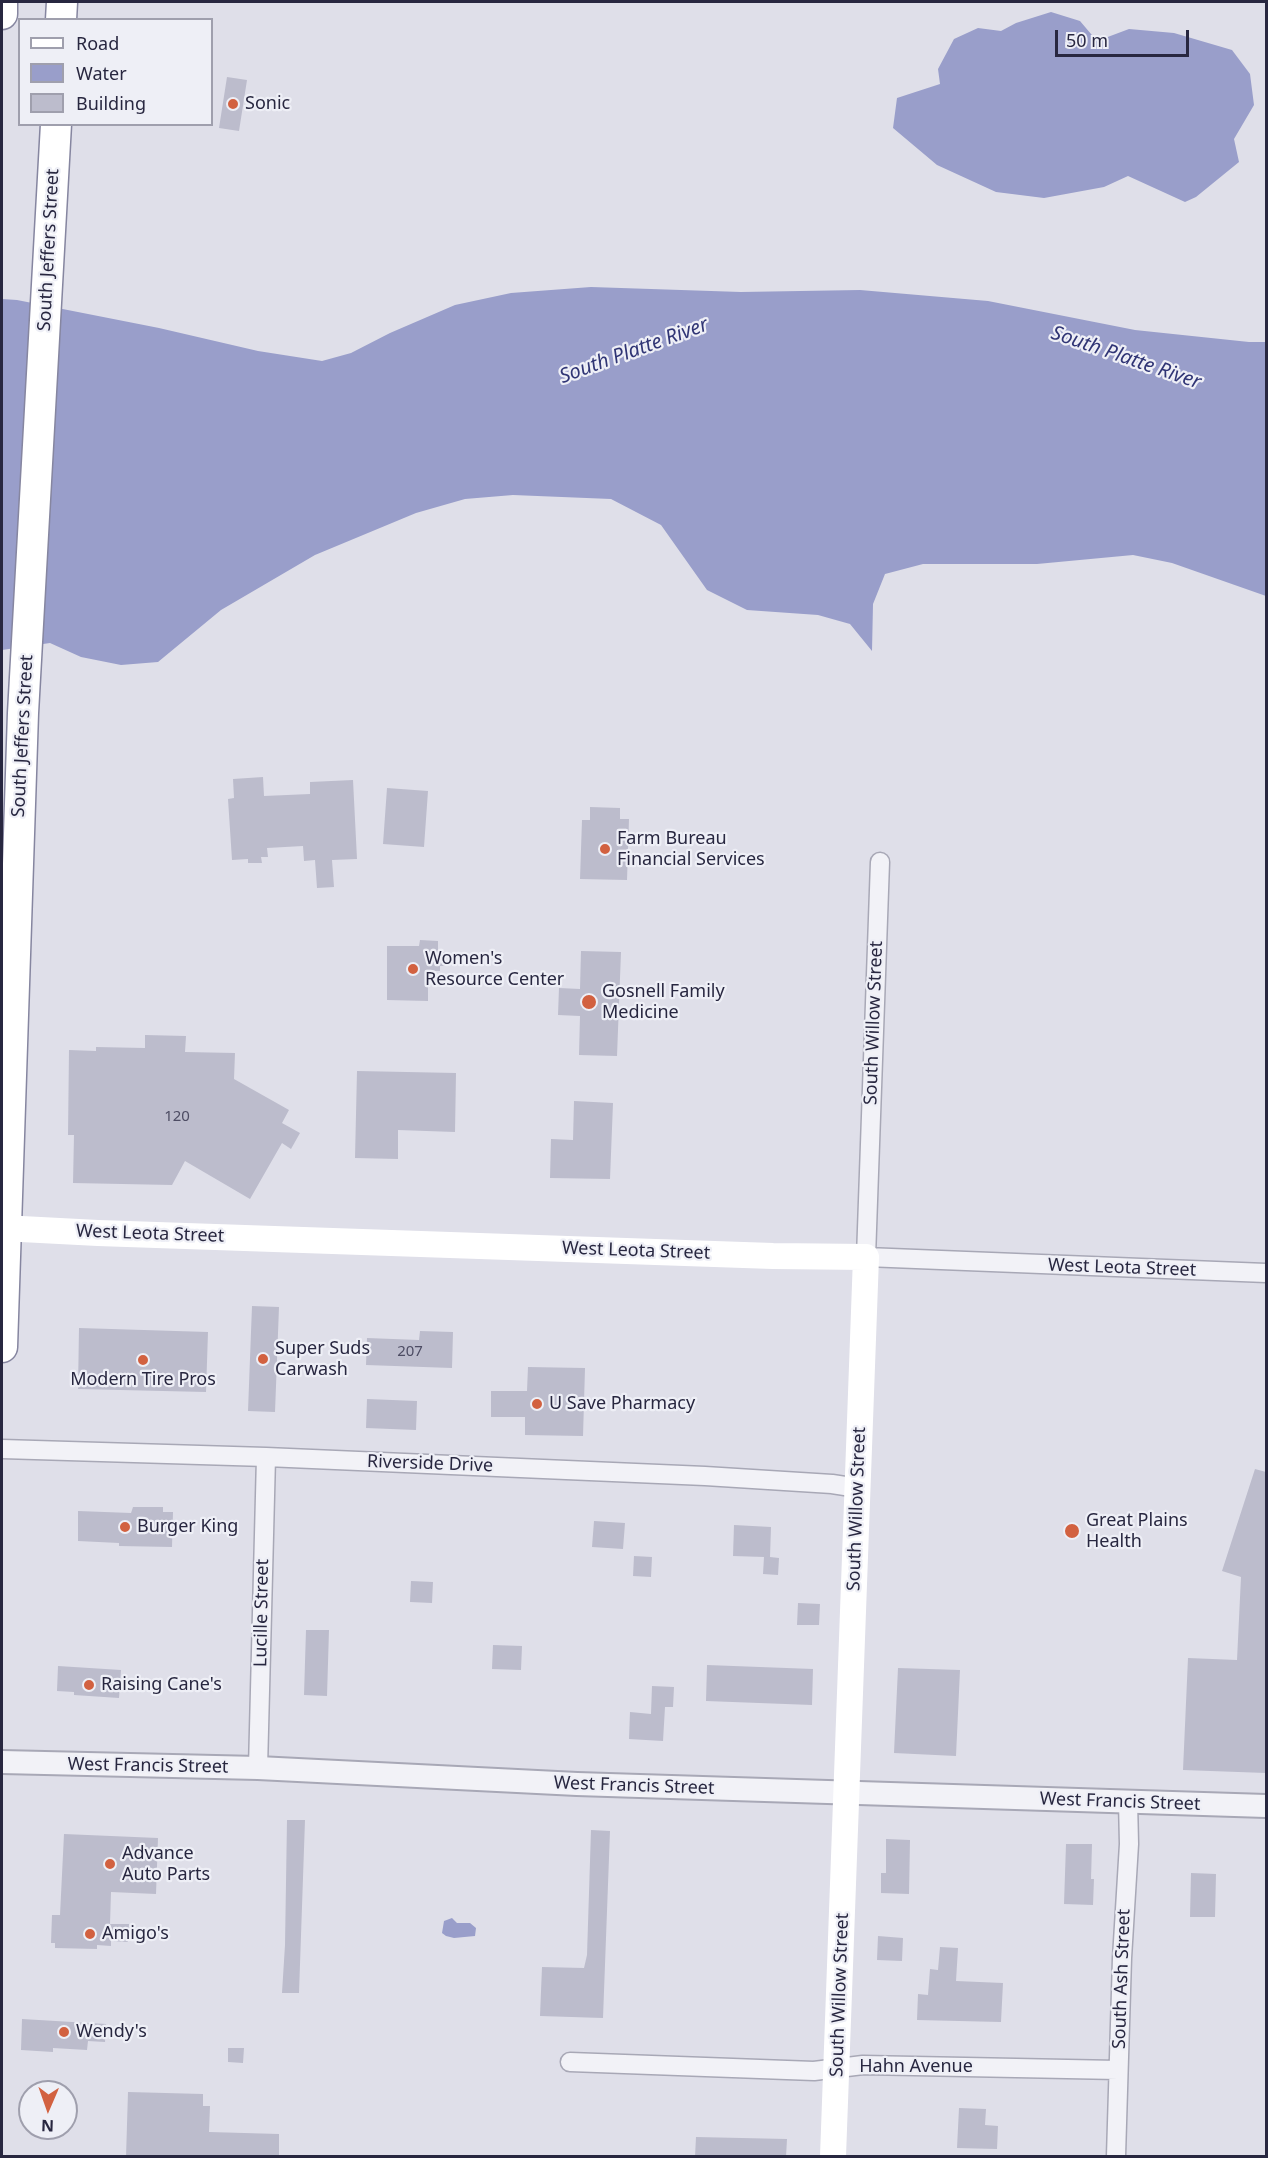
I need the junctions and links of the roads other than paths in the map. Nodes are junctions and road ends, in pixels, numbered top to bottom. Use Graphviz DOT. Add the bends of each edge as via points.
graph roads {
  1 [pos="2,2"];
  2 [pos="62,2"];
  3 [pos="2,14"];
  4 [pos="61,18"];
  5 [pos="56,126"];
  6 [pos="880,862"];
  7 [pos="4,1228"];
  8 [pos="866,1257"];
  9 [pos="1266,1273"];
  10 [pos="2,1347"];
  11 [pos="2,1449"];
  12 [pos="266,1457"];
  13 [pos="858,1488"];
  14 [pos="2,1762"];
  15 [pos="258,1768"];
  16 [pos="846,1794"];
  17 [pos="1128,1801"];
  18 [pos="1266,1806"];
  19 [pos="570,2062"];
  20 [pos="837,2068"];
  21 [pos="1118,2070"];
  22 [pos="833,2157"];
  23 [pos="1116,2157"];
  1 -- 3 [label="highway"];
  2 -- 4 [label="highway"];
  5 -- 7 [label="highway, South Jeffers Street" via="23,713"];
  6 -- 8 [label="street, South Willow Street"];
  7 -- 8 [label="main road, West Leota Street"];
  7 -- 10 [label="highway, South Jeffers Street"];
  8 -- 9 [label="street, West Leota Street"];
  8 -- 13 [label="main road, South Willow Street"];
  11 -- 12 [label="street, Riverside Drive"];
  12 -- 13 [label="street, Riverside Drive" via="716,1476"];
  12 -- 15 [label="street, Lucille Street"];
  13 -- 16 [label="main road, South Willow Street"];
  14 -- 15 [label="street, West Francis Street"];
  15 -- 16 [label="street, West Francis Street"];
  16 -- 17 [label="street, West Francis Street"];
  16 -- 20 [label="main road, South Willow Street"];
  17 -- 18 [label="street, West Francis Street"];
  17 -- 21 [label="street, South Ash Street"];
  19 -- 20 [label="street, Hahn Avenue" via="814,2071"];
  20 -- 21 [label="street, Hahn Avenue" via="863,2065"];
  20 -- 22 [label="main road, South Willow Street"];
  21 -- 23 [label="street, South Ash Street"];
}
